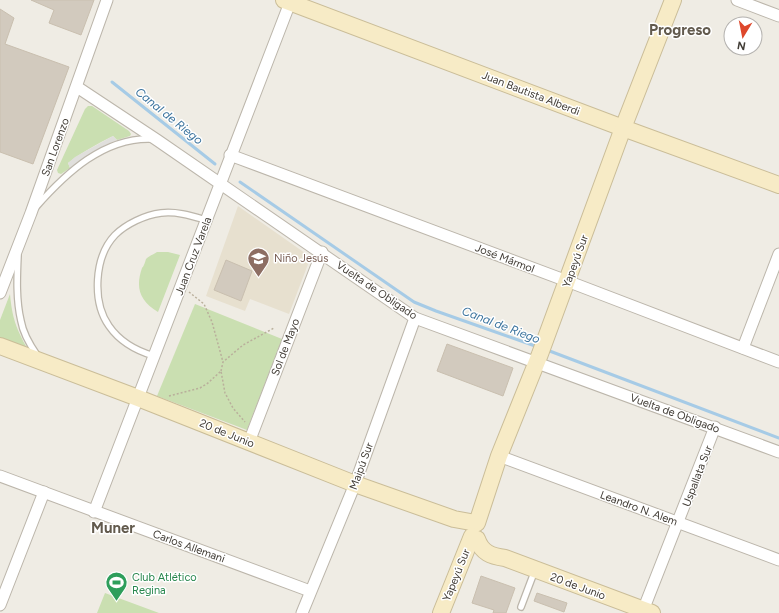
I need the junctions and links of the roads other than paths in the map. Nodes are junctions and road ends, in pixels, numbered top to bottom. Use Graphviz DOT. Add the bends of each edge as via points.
graph roads {
  1 [pos="107,0"];
  2 [pos="674,0"];
  3 [pos="737,0"];
  4 [pos="288,1"];
  5 [pos="779,16"];
  6 [pos="77,87"];
  7 [pos="623,128"];
  8 [pos="157,140"];
  9 [pos="230,155"];
  10 [pos="220,183"];
  11 [pos="779,185"];
  12 [pos="31,213"];
  13 [pos="206,220"];
  14 [pos="18,248"];
  15 [pos="322,252"];
  16 [pos="779,254"];
  17 [pos="567,281"];
  18 [pos="0,293"];
  19 [pos="415,318"];
  20 [pos="0,346"];
  21 [pos="743,348"];
  22 [pos="540,353"];
  23 [pos="154,356"];
  24 [pos="40,360"];
  25 [pos="779,362"];
  26 [pos="138,398"];
  27 [pos="716,427"];
  28 [pos="251,436"];
  29 [pos="779,452"];
  30 [pos="499,456"];
  31 [pos="0,476"];
  32 [pos="355,484"];
  33 [pos="44,492"];
  34 [pos="94,512"];
  35 [pos="679,523"];
  36 [pos="476,531"];
  37 [pos="779,560"];
  38 [pos="535,570"];
  39 [pos="310,591"];
  40 [pos="0,605"];
  41 [pos="521,607"];
  42 [pos="646,612"];
  43 [pos="302,613"];
  44 [pos="441,613"];
  1 -- 6 [label="street, San Lorenzo"];
  2 -- 7 [label="street, Yapeyú Sur"];
  3 -- 5 [label="street"];
  4 -- 7 [label="street, Juan Bautista Alberdi"];
  4 -- 9 [label="street, Juan Cruz Varela"];
  6 -- 8 [label="street, Vuelta de Obligado"];
  6 -- 12 [label="street, San Lorenzo"];
  7 -- 11 [label="street, Juan Bautista Alberdi"];
  7 -- 17 [label="street, Yapeyú Sur"];
  8 -- 10 [label="street, Vuelta de Obligado"];
  8 -- 12 [label="lane" via="141,139 127,142 96,154 52,189"];
  9 -- 10 [label="street, Juan Cruz Varela"];
  9 -- 17 [label="street, José Mármol"];
  10 -- 13 [label="street, Juan Cruz Varela"];
  10 -- 15 [label="street, Vuelta de Obligado"];
  12 -- 14 [label="street, San Lorenzo"];
  13 -- 23 [label="street, Juan Cruz Varela"];
  13 -- 23 [label="lane" via="175,213 144,217 115,235 106,248 99,267 97,286 100,306 109,326 126,343"];
  14 -- 18 [label="street, San Lorenzo"];
  14 -- 24 [label="lane" via="18,298 21,322"];
  15 -- 19 [label="street, Vuelta de Obligado"];
  15 -- 28 [label="street, Sol de Mayo"];
  16 -- 21 [label="street"];
  17 -- 21 [label="street, José Mármol"];
  17 -- 22 [label="street, Yapeyú Sur"];
  19 -- 22 [label="street, Vuelta de Obligado"];
  19 -- 32 [label="street, Maipú Sur"];
  20 -- 24 [label="street, 20 de Junio"];
  21 -- 25 [label="street, José Mármol"];
  22 -- 27 [label="street, Vuelta de Obligado"];
  22 -- 30 [label="street, Yapeyú Sur"];
  23 -- 26 [label="street, Juan Cruz Varela"];
  24 -- 26 [label="street, 20 de Junio"];
  26 -- 28 [label="street, 20 de Junio"];
  26 -- 34 [label="street, Juan Cruz Varela"];
  27 -- 29 [label="street, Vuelta de Obligado"];
  27 -- 35 [label="street, Uspallata Sur"];
  28 -- 32 [label="street, 20 de Junio"];
  30 -- 35 [label="street, Leandro N. Alem"];
  30 -- 36 [label="street, Yapeyú Sur"];
  31 -- 33 [label="street, Carlos Allemani"];
  32 -- 36 [label="street, 20 de Junio" via="454,519"];
  32 -- 39 [label="street, Maipú Sur"];
  33 -- 34 [label="street, Carlos Allemani"];
  33 -- 40 [label="street"];
  34 -- 39 [label="street, Carlos Allemani"];
  35 -- 37 [label="street, Leandro N. Alem"];
  35 -- 42 [label="street, Uspallata Sur"];
  36 -- 38 [label="street, 20 de Junio" via="483,550"];
  36 -- 44 [label="street, Yapeyú Sur"];
  38 -- 41 [label="lane"];
  38 -- 42 [label="street, 20 de Junio"];
  39 -- 43 [label="street, Maipú Sur"];
}
